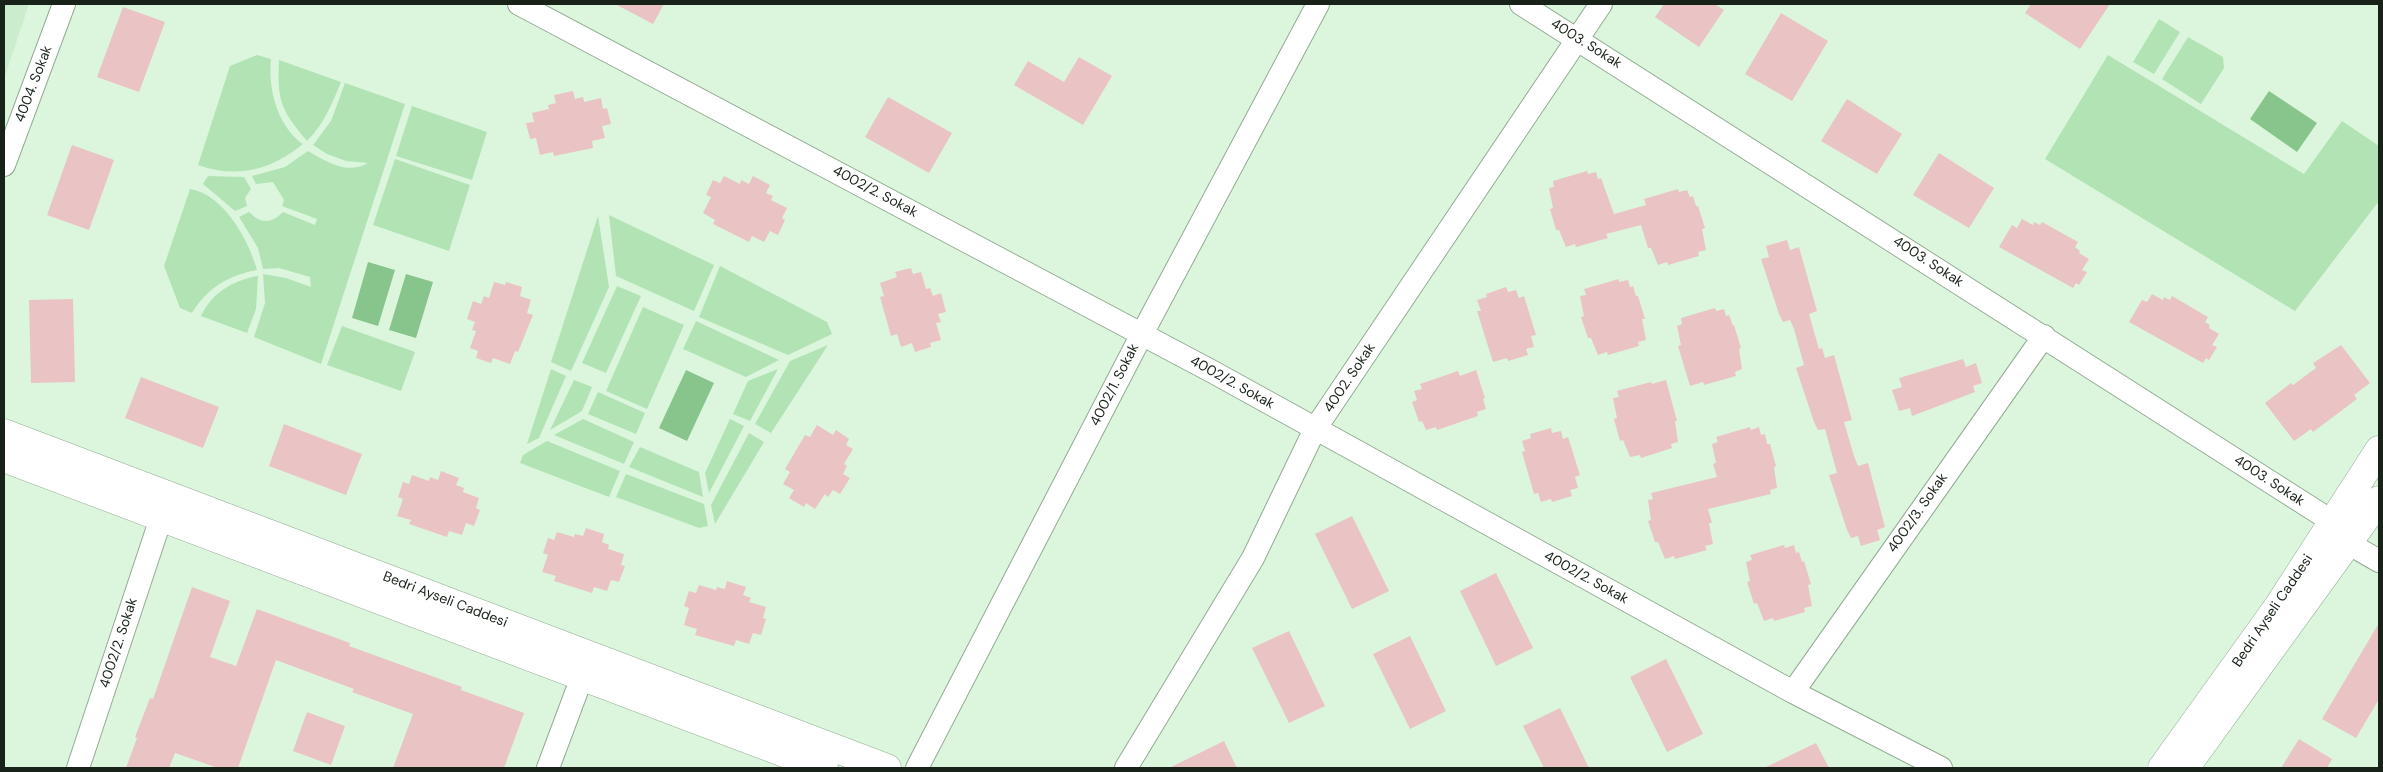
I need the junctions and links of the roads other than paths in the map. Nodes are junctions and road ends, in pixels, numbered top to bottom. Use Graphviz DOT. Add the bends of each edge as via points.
graph roads {
  1 [pos="64,4"];
  2 [pos="519,4"];
  3 [pos="1318,4"];
  4 [pos="1522,4"];
  5 [pos="1601,4"];
  6 [pos="1579,39"];
  7 [pos="4,165"];
  8 [pos="1142,334"];
  9 [pos="2044,336"];
  10 [pos="1315,429"];
  11 [pos="4,433"];
  12 [pos="2379,450"];
  13 [pos="4,458"];
  14 [pos="161,518"];
  15 [pos="2353,522"];
  16 [pos="2379,561"];
  17 [pos="582,677"];
  18 [pos="1793,692"];
  19 [pos="78,768"];
  20 [pos="548,768"];
  21 [pos="824,768"];
  22 [pos="887,768"];
  23 [pos="917,768"];
  24 [pos="1126,768"];
  25 [pos="1941,768"];
  26 [pos="2162,768"];
  27 [pos="2185,768"];
  1 -- 7 [label="street, 4004. Sokak"];
  2 -- 8 [label="street, 4002/2. Sokak"];
  3 -- 8 [label="street, 4002/1. Sokak"];
  4 -- 6 [label="street, 4003. Sokak"];
  5 -- 6 [label="street, 4002. Sokak"];
  6 -- 9 [label="street, 4003. Sokak"];
  6 -- 10 [label="street, 4002. Sokak"];
  8 -- 10 [label="street, 4002/2. Sokak"];
  8 -- 23 [label="street, 4002/1. Sokak"];
  9 -- 15 [label="street, 4003. Sokak"];
  9 -- 18 [label="street, 4002/3. Sokak"];
  10 -- 18 [label="street, 4002/2. Sokak"];
  10 -- 24 [label="street, 4002. Sokak" via="1253,558"];
  11 -- 22 [label="main road, Bedri Ayseli Caddesi"];
  12 -- 15 [label="main road, Bedri Ayseli Caddesi"];
  13 -- 14 [label="main road, Bedri Ayseli Caddesi"];
  14 -- 17 [label="main road, Bedri Ayseli Caddesi"];
  14 -- 19 [label="street, 4002/2. Sokak"];
  15 -- 16 [label="street, 4003. Sokak"];
  15 -- 26 [label="main road, Bedri Ayseli Caddesi" via="2277,608"];
  15 -- 27 [label="main road, Bedri Ayseli Caddesi"];
  17 -- 20 [label="street"];
  17 -- 21 [label="main road, Bedri Ayseli Caddesi"];
  18 -- 25 [label="street, 4002/2. Sokak"];
}
